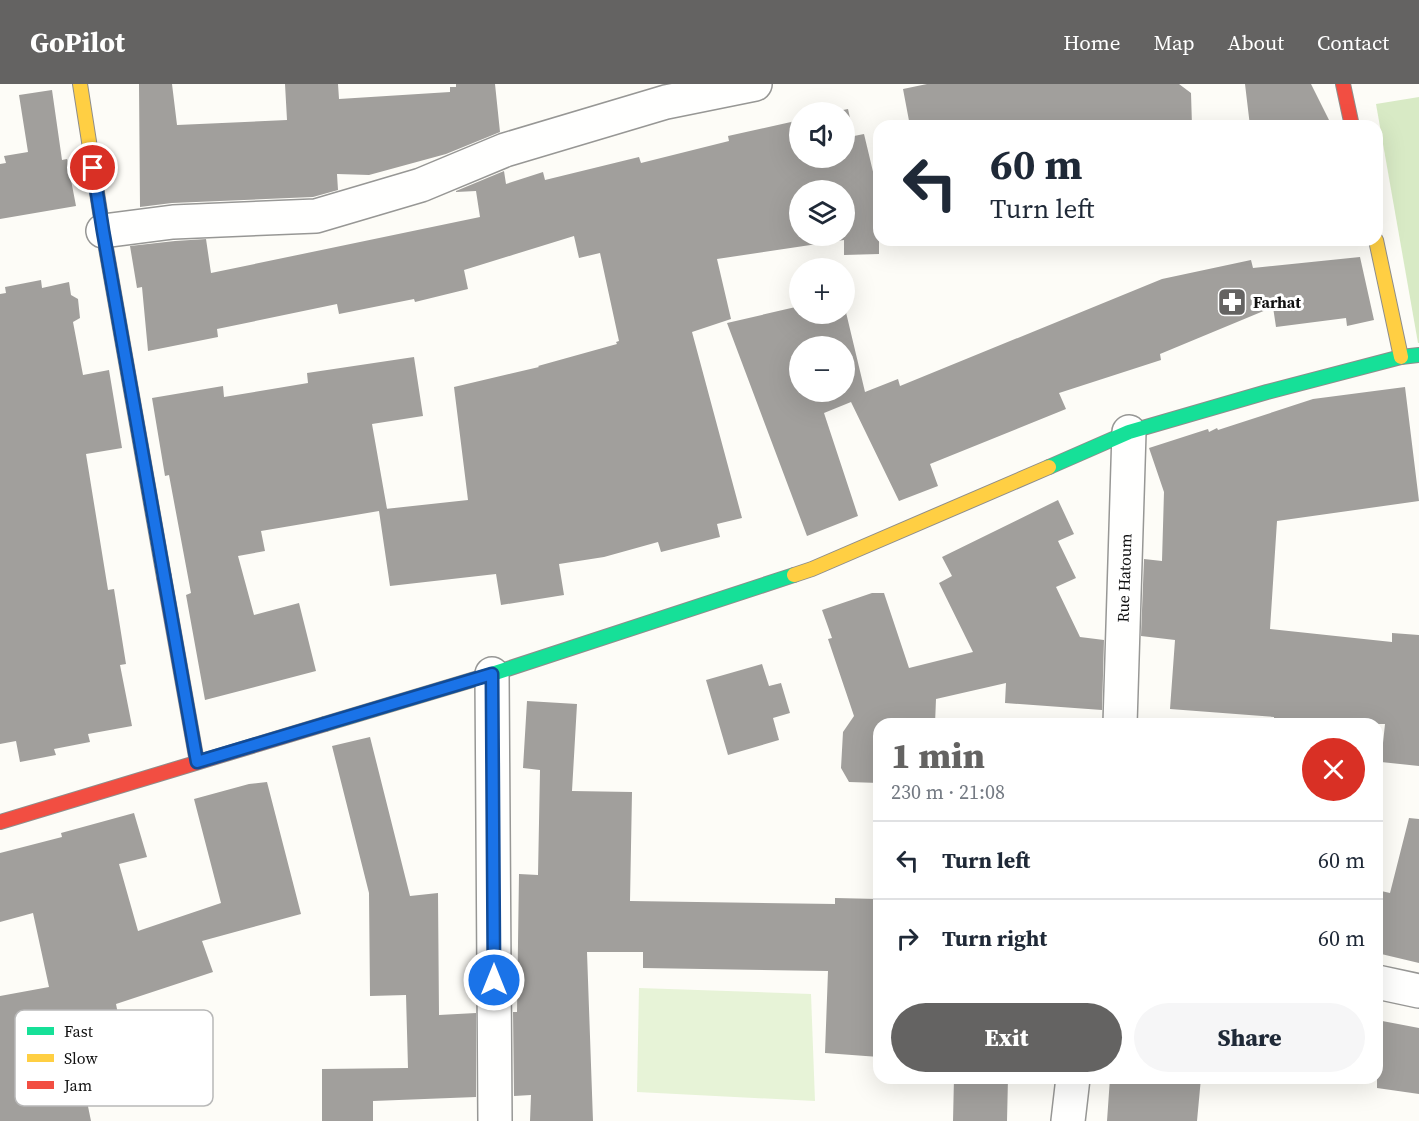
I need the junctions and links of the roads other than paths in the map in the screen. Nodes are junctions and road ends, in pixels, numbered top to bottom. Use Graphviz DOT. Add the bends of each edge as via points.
graph roads {
  1 [pos="80,84"];
  2 [pos="755,84"];
  3 [pos="1343,84"];
  4 [pos="1351,120"];
  5 [pos="103,231"];
  6 [pos="1377,246"];
  7 [pos="1419,355"];
  8 [pos="1401,357"];
  9 [pos="1128,432"];
  10 [pos="492,674"];
  11 [pos="1120,718"];
  12 [pos="197,762"];
  13 [pos="0,822"];
  14 [pos="1383,983"];
  15 [pos="1419,991"];
  16 [pos="1072,1084"];
  17 [pos="495,1121"];
  18 [pos="1068,1121"];
  1 -- 5 [label="street"];
  2 -- 5 [label="street" via="666,102 548,137 505,150 421,185 316,216 173,222"];
  3 -- 4 [label="street"];
  5 -- 12 [label="street"];
  6 -- 8 [label="street"];
  7 -- 8 [label="street"];
  8 -- 9 [label="street"];
  9 -- 10 [label="street" via="812,569"];
  9 -- 11 [label="street, Rue Hatoum"];
  10 -- 12 [label="street"];
  10 -- 17 [label="street"];
  12 -- 13 [label="street"];
  14 -- 15 [label="street"];
  16 -- 18 [label="street"];
}
